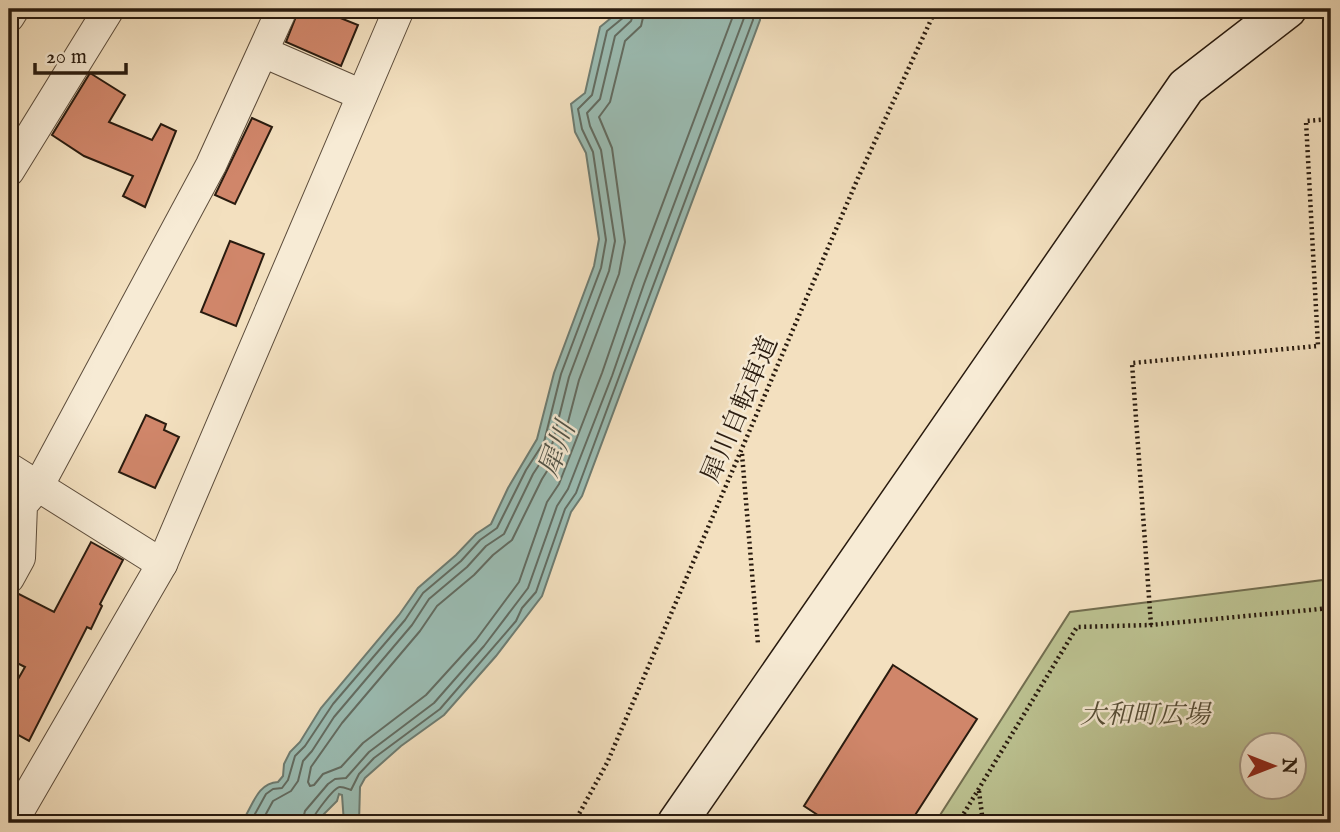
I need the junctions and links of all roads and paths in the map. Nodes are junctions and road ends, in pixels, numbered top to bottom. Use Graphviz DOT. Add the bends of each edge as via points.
graph roads {
  1 [pos="14,9"];
  2 [pos="109,9"];
  3 [pos="282,9"];
  4 [pos="399,9"];
  5 [pos="936,9"];
  6 [pos="1287,9"];
  7 [pos="9,17"];
  8 [pos="262,52"];
  9 [pos="362,95"];
  10 [pos="1331,119"];
  11 [pos="9,171"];
  12 [pos="742,451"];
  13 [pos="9,468"];
  14 [pos="39,485"];
  15 [pos="162,564"];
  16 [pos="9,578"];
  17 [pos="1331,608"];
  18 [pos="1151,625"];
  19 [pos="758,645"];
  20 [pos="979,790"];
  21 [pos="12,823"];
  22 [pos="574,823"];
  23 [pos="677,823"];
  24 [pos="958,823"];
  25 [pos="983,823"];
  1 -- 7 [label="street"];
  2 -- 11 [label="street"];
  3 -- 8 [label="street"];
  4 -- 9 [label="street"];
  5 -- 12 [label="path, 犀川自転車道" via="858,178"];
  6 -- 23 [label="street" via="1186,87"];
  8 -- 9 [label="street"];
  8 -- 14 [label="street" via="211,165"];
  9 -- 15 [label="street"];
  10 -- 18 [label="path" via="1306,121 1318,345 1132,363"];
  12 -- 19 [label="path"];
  12 -- 22 [label="path, 犀川自転車道" via="607,763"];
  13 -- 14 [label="street"];
  14 -- 15 [label="street"];
  14 -- 16 [label="street" via="22,505 20,558"];
  15 -- 21 [label="street"];
  17 -- 18 [label="path"];
  18 -- 20 [label="path" via="1077,627"];
  20 -- 24 [label="path"];
  20 -- 25 [label="path"];
}
